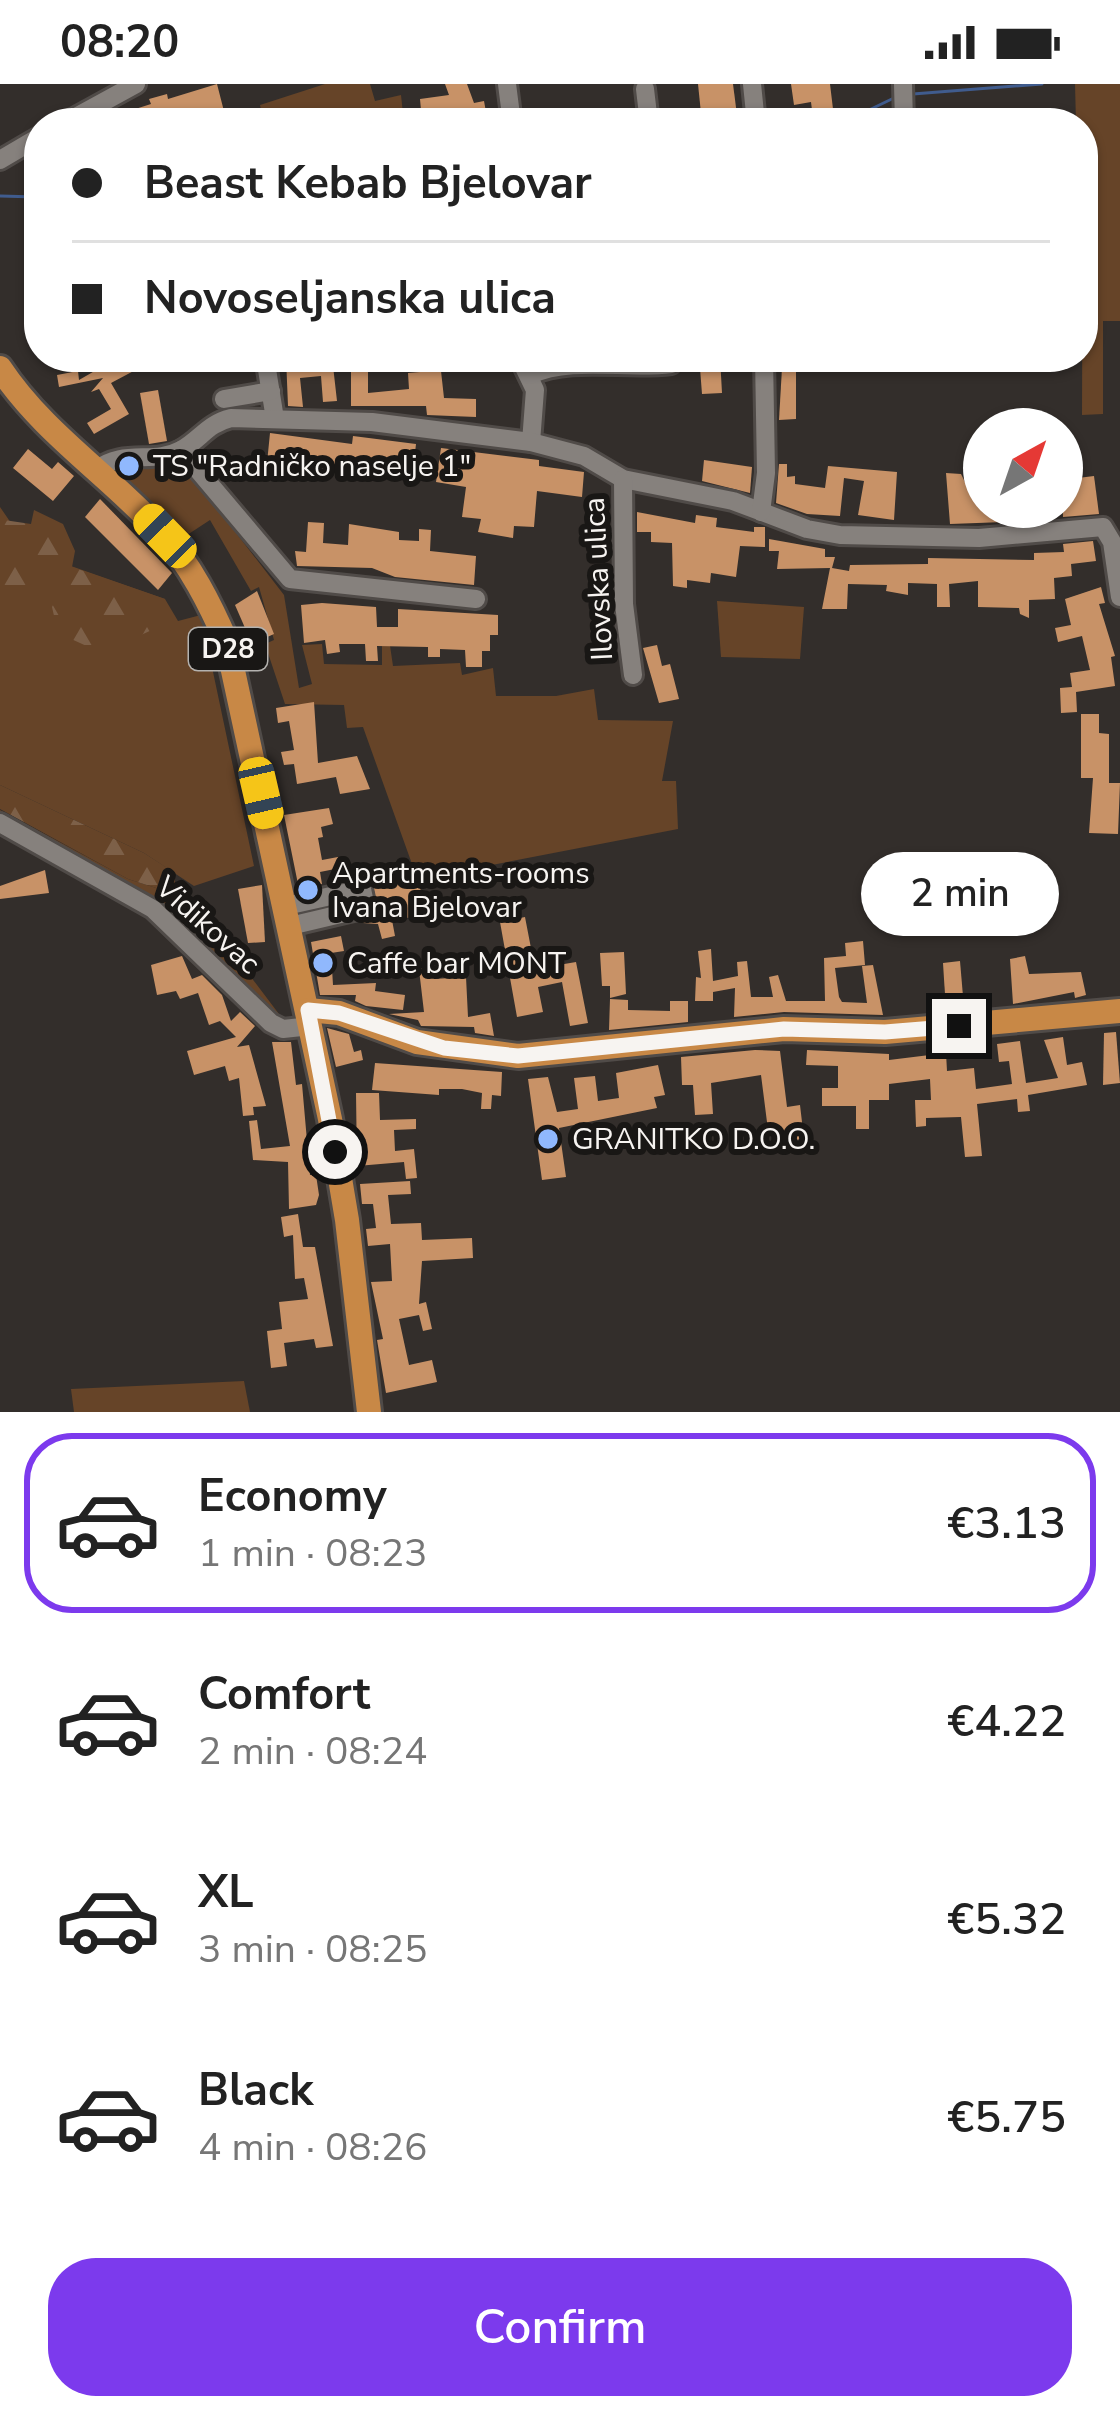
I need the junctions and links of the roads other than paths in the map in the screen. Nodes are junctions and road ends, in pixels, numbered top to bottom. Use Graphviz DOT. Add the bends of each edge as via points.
graph roads {
  1 [pos="136,84"];
  2 [pos="645,89"];
  3 [pos="96,108"];
  4 [pos="648,108"];
  5 [pos="0,368"];
  6 [pos="268,372"];
  7 [pos="526,372"];
  8 [pos="764,372"];
  9 [pos="271,391"];
  10 [pos="224,399"];
  11 [pos="275,419"];
  12 [pos="532,442"];
  13 [pos="182,450"];
  14 [pos="96,470"];
  15 [pos="623,479"];
  16 [pos="761,512"];
  17 [pos="1120,597"];
  18 [pos="476,599"];
  19 [pos="633,675"];
  20 [pos="0,823"];
  21 [pos="1120,1011"];
  22 [pos="309,1018"];
  23 [pos="369,1412"];
  1 -- 3 [label="street"];
  2 -- 4 [label="street"];
  5 -- 14 [label="main road, D28"];
  6 -- 9 [label="street"];
  7 -- 12 [label="street" via="537,414"];
  8 -- 16 [label="street"];
  9 -- 10 [label="street"];
  9 -- 11 [label="street"];
  11 -- 12 [label="street"];
  11 -- 13 [label="street" via="213,422"];
  12 -- 15 [label="street" via="584,456"];
  13 -- 14 [label="street" via="126,454"];
  13 -- 18 [label="street" via="290,579"];
  14 -- 22 [label="main road, D28" via="165,536 227,643"];
  15 -- 16 [label="street"];
  15 -- 19 [label="street, Ilovska ulica"];
  16 -- 17 [label="street" via="846,535 980,538 1103,527"];
  20 -- 22 [label="street, Vidikovac" via="153,909 272,1023 283,1029"];
  21 -- 22 [label="main road" via="885,1032 784,1029 518,1056 444,1048 339,1013"];
  22 -- 23 [label="main road, D28" via="347,1220"];
}
